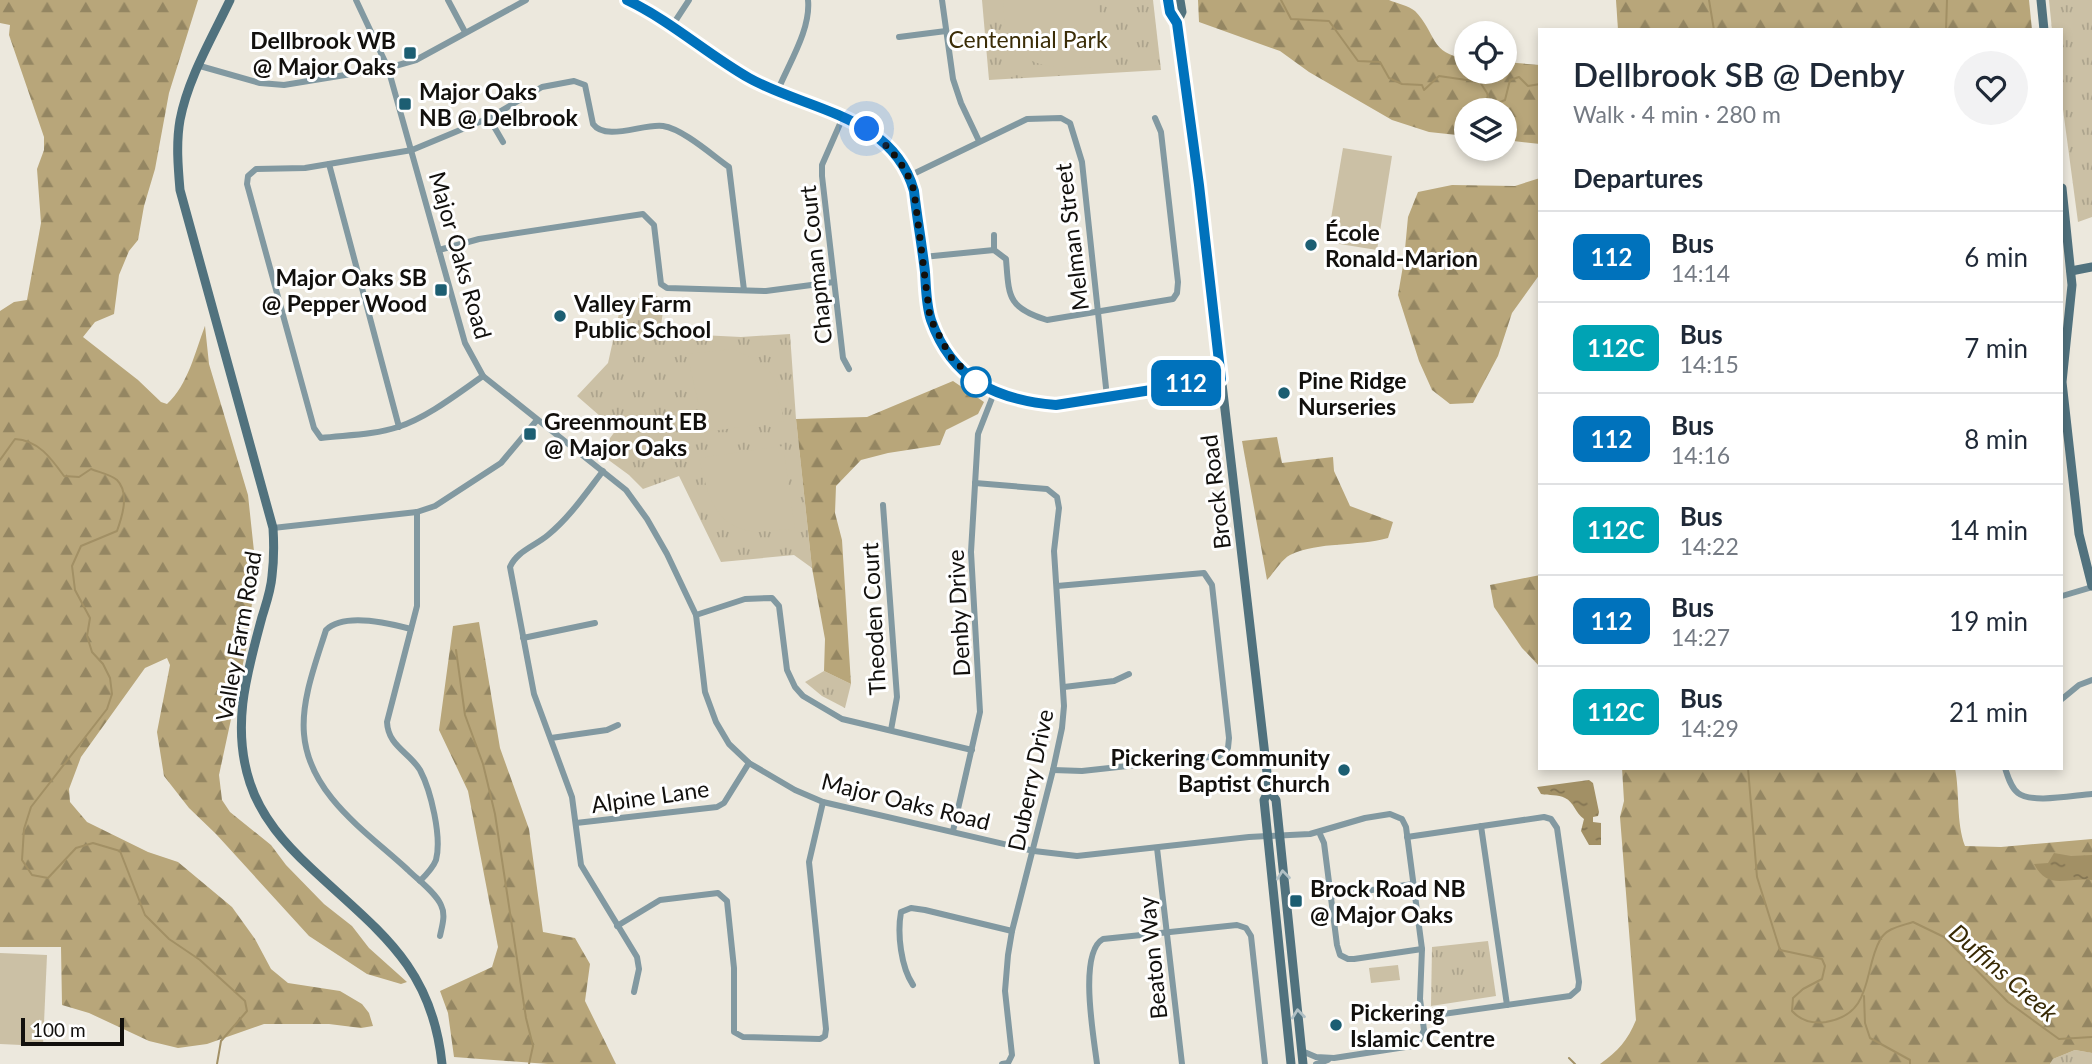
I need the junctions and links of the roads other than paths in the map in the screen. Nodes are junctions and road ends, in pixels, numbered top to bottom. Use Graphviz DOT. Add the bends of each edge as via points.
graph roads {
  1 [pos="230,0"];
  2 [pos="356,0"];
  3 [pos="448,0"];
  4 [pos="526,0"];
  5 [pos="627,0"];
  6 [pos="689,0"];
  7 [pos="808,0"];
  8 [pos="942,0"];
  9 [pos="1168,0"];
  10 [pos="1180,0"];
  11 [pos="2041,0"];
  12 [pos="1177,23"];
  13 [pos="672,26"];
  14 [pos="2044,28"];
  15 [pos="946,31"];
  16 [pos="465,32"];
  17 [pos="899,37"];
  18 [pos="200,66"];
  19 [pos="388,68"];
  20 [pos="778,90"];
  21 [pos="843,117"];
  22 [pos="489,118"];
  23 [pos="1155,118"];
  24 [pos="979,141"];
  25 [pos="503,142"];
  26 [pos="412,149"];
  27 [pos="329,164"];
  28 [pos="909,176"];
  29 [pos="2063,197"];
  30 [pos="994,235"];
  31 [pos="439,250"];
  32 [pos="994,250"];
  33 [pos="923,257"];
  34 [pos="2092,267"];
  35 [pos="2071,271"];
  36 [pos="834,282"];
  37 [pos="744,290"];
  38 [pos="1098,312"];
  39 [pos="2063,354"];
  40 [pos="849,369"];
  41 [pos="484,376"];
  42 [pos="1221,379"];
  43 [pos="994,393"];
  44 [pos="1107,397"];
  45 [pos="2063,406"];
  46 [pos="537,420"];
  47 [pos="399,427"];
  48 [pos="2065,453"];
  49 [pos="603,471"];
  50 [pos="975,483"];
  51 [pos="884,505"];
  52 [pos="417,512"];
  53 [pos="274,528"];
  54 [pos="1057,586"];
  55 [pos="2092,586"];
  56 [pos="2063,596"];
  57 [pos="696,615"];
  58 [pos="595,623"];
  59 [pos="411,629"];
  60 [pos="523,638"];
  61 [pos="1129,674"];
  62 [pos="2092,680"];
  63 [pos="1064,687"];
  64 [pos="2063,698"];
  65 [pos="618,725"];
  66 [pos="891,730"];
  67 [pos="551,738"];
  68 [pos="972,750"];
  69 [pos="749,763"];
  70 [pos="1053,770"];
  71 [pos="2006,770"];
  72 [pos="1269,790"];
  73 [pos="2092,793"];
  74 [pos="823,802"];
  75 [pos="576,823"];
  76 [pos="1481,826"];
  77 [pos="953,831"];
  78 [pos="1319,832"];
  79 [pos="1267,836"];
  80 [pos="1279,836"];
  81 [pos="1407,837"];
  82 [pos="1157,848"];
  83 [pos="1034,851"];
  84 [pos="420,881"];
  85 [pos="1413,884"];
  86 [pos="1331,896"];
  87 [pos="618,926"];
  88 [pos="1012,930"];
  89 [pos="1166,932"];
  90 [pos="440,936"];
  91 [pos="1422,949"];
  92 [pos="914,985"];
  93 [pos="634,992"];
  94 [pos="1507,1005"];
  95 [pos="1422,1017"];
  96 [pos="1302,1051"];
  97 [pos="1334,1058"];
  98 [pos="1292,1062"];
  99 [pos="442,1064"];
  100 [pos="1002,1064"];
  101 [pos="1097,1064"];
  102 [pos="1182,1064"];
  103 [pos="1265,1064"];
  104 [pos="1303,1064"];
  105 [pos="1316,1064"];
  1 -- 18 [label="street, Valley Farm Road"];
  2 -- 19 [label="street, Major Oaks Road"];
  3 -- 16 [label="street"];
  4 -- 16 [label="street"];
  5 -- 13 [label="street"];
  6 -- 13 [label="street"];
  7 -- 20 [label="street" via="803,31"];
  8 -- 15 [label="street"];
  9 -- 12 [label="street, Brock Road"];
  10 -- 12 [label="street, Brock Road" via="1182,12"];
  11 -- 14 [label="street"];
  12 -- 42 [label="street, Brock Road"];
  13 -- 20 [label="street" via="751,79"];
  15 -- 17 [label="street"];
  15 -- 24 [label="street" via="953,79"];
  16 -- 19 [label="street" via="416,60"];
  18 -- 19 [label="street" via="284,85"];
  18 -- 53 [label="street, Valley Farm Road" via="180,119 180,190"];
  19 -- 26 [label="street, Major Oaks Road"];
  20 -- 21 [label="street"];
  21 -- 28 [label="street" via="877,136"];
  21 -- 36 [label="street, Chapman Court" via="822,165"];
  22 -- 25 [label="street"];
  22 -- 26 [label="street"];
  22 -- 37 [label="street" via="542,88 574,81 585,85 596,128 606,132 662,126 678,131 729,167"];
  23 -- 38 [label="street" via="1161,132 1177,293 1173,299"];
  24 -- 28 [label="street, Melman Street"];
  24 -- 38 [label="street, Melman Street" via="1027,119 1061,118 1070,123 1082,162"];
  26 -- 27 [label="street"];
  26 -- 31 [label="street, Major Oaks Road"];
  27 -- 47 [label="street"];
  27 -- 47 [label="street" via="256,169 247,184 316,433 321,438"];
  28 -- 33 [label="street"];
  29 -- 35 [label="street"];
  30 -- 32 [label="street"];
  31 -- 37 [label="street" via="479,239 643,214 654,225 661,284 667,288"];
  31 -- 41 [label="street, Major Oaks Road" via="465,343"];
  32 -- 33 [label="street"];
  32 -- 38 [label="street" via="1006,259 1012,301 1029,315 1047,320"];
  33 -- 43 [label="street" via="930,318 939,338 972,380"];
  34 -- 35 [label="street"];
  35 -- 39 [label="street"];
  36 -- 37 [label="street"];
  36 -- 40 [label="street, Chapman Court" via="843,358"];
  38 -- 44 [label="street, Melman Street"];
  41 -- 46 [label="street, Major Oaks Road"];
  41 -- 47 [label="street"];
  42 -- 44 [label="street"];
  42 -- 72 [label="street, Brock Road"];
  43 -- 44 [label="street" via="1056,405"];
  43 -- 50 [label="street, Denby Drive" via="978,434"];
  45 -- 48 [label="street"];
  46 -- 49 [label="street, Major Oaks Road"];
  46 -- 52 [label="street" via="501,463 435,506"];
  48 -- 55 [label="street"];
  49 -- 57 [label="street, Major Oaks Road" via="634,498"];
  49 -- 60 [label="street" via="548,536 514,557 510,567"];
  50 -- 54 [label="street, Duberry Drive" via="1046,489 1057,497"];
  50 -- 68 [label="street, Denby Drive" via="971,552 980,712"];
  51 -- 66 [label="street, Theoden Court" via="897,697"];
  52 -- 53 [label="street"];
  52 -- 59 [label="street" via="418,590"];
  53 -- 99 [label="street, Valley Farm Road" via="272,579 241,704 241,746 250,784 281,839 401,955 420,983 436,1022"];
  54 -- 63 [label="street, Duberry Drive"];
  54 -- 70 [label="street" via="1204,573 1212,586 1229,738 1228,748 1219,756 1083,771"];
  55 -- 56 [label="street"];
  57 -- 66 [label="street" via="745,599 772,598 779,606 788,670 803,696 842,719"];
  57 -- 69 [label="street, Major Oaks Road" via="709,708 729,744"];
  58 -- 60 [label="street"];
  59 -- 84 [label="street" via="387,722 391,740 419,769 432,802 436,861"];
  59 -- 84 [label="street" via="376,621 331,624 305,705 304,735 310,763 325,791"];
  60 -- 67 [label="street" via="534,694"];
  61 -- 63 [label="street" via="1115,681"];
  62 -- 64 [label="street"];
  63 -- 70 [label="street, Duberry Drive"];
  65 -- 67 [label="street"];
  66 -- 68 [label="street"];
  67 -- 75 [label="street"];
  68 -- 77 [label="street, Denby Drive"];
  69 -- 74 [label="street, Major Oaks Road"];
  69 -- 75 [label="street, Alpine Lane" via="717,807"];
  70 -- 83 [label="street, Duberry Drive"];
  71 -- 73 [label="street" via="2015,791 2023,797"];
  72 -- 79 [label="street, Brock Road" via="1264,800"];
  72 -- 80 [label="street, Brock Road" via="1276,800"];
  74 -- 77 [label="street, Major Oaks Road"];
  74 -- 87 [label="street" via="809,862 825,1036 743,1037 734,1032 727,901 718,893 660,900"];
  75 -- 87 [label="street" via="586,877"];
  76 -- 81 [label="street"];
  76 -- 94 [label="street"];
  76 -- 94 [label="street" via="1544,817 1557,828 1579,986 1570,996"];
  77 -- 83 [label="street, Major Oaks Road"];
  78 -- 80 [label="street, Major Oaks Road"];
  78 -- 81 [label="street, Major Oaks Road" via="1390,814 1402,819"];
  78 -- 86 [label="street"];
  79 -- 80 [label="street, Major Oaks Road"];
  79 -- 82 [label="street, Major Oaks Road"];
  79 -- 98 [label="street, Brock Road"];
  96 -- 80 [label="street, Brock Road, one-way"];
  81 -- 85 [label="street"];
  82 -- 83 [label="street, Major Oaks Road" via="1077,856"];
  82 -- 89 [label="street, Beaton Way"];
  83 -- 88 [label="street, Duberry Drive"];
  84 -- 90 [label="street" via="442,906"];
  85 -- 86 [label="street"];
  85 -- 91 [label="street"];
  86 -- 91 [label="street" via="1340,955 1354,959"];
  87 -- 93 [label="street" via="639,969"];
  88 -- 92 [label="street" via="925,910 901,912 905,973"];
  88 -- 100 [label="street, Duberry Drive" via="1005,990 1012,1055"];
  89 -- 101 [label="street" via="1096,943 1089,987"];
  89 -- 102 [label="street, Beaton Way"];
  89 -- 103 [label="street" via="1247,928 1253,946"];
  91 -- 95 [label="street"];
  94 -- 95 [label="street"];
  95 -- 97 [label="street" via="1423,1035 1416,1044"];
  96 -- 97 [label="street"];
  96 -- 104 [label="street, Brock Road"];
  97 -- 105 [label="street"];
}
